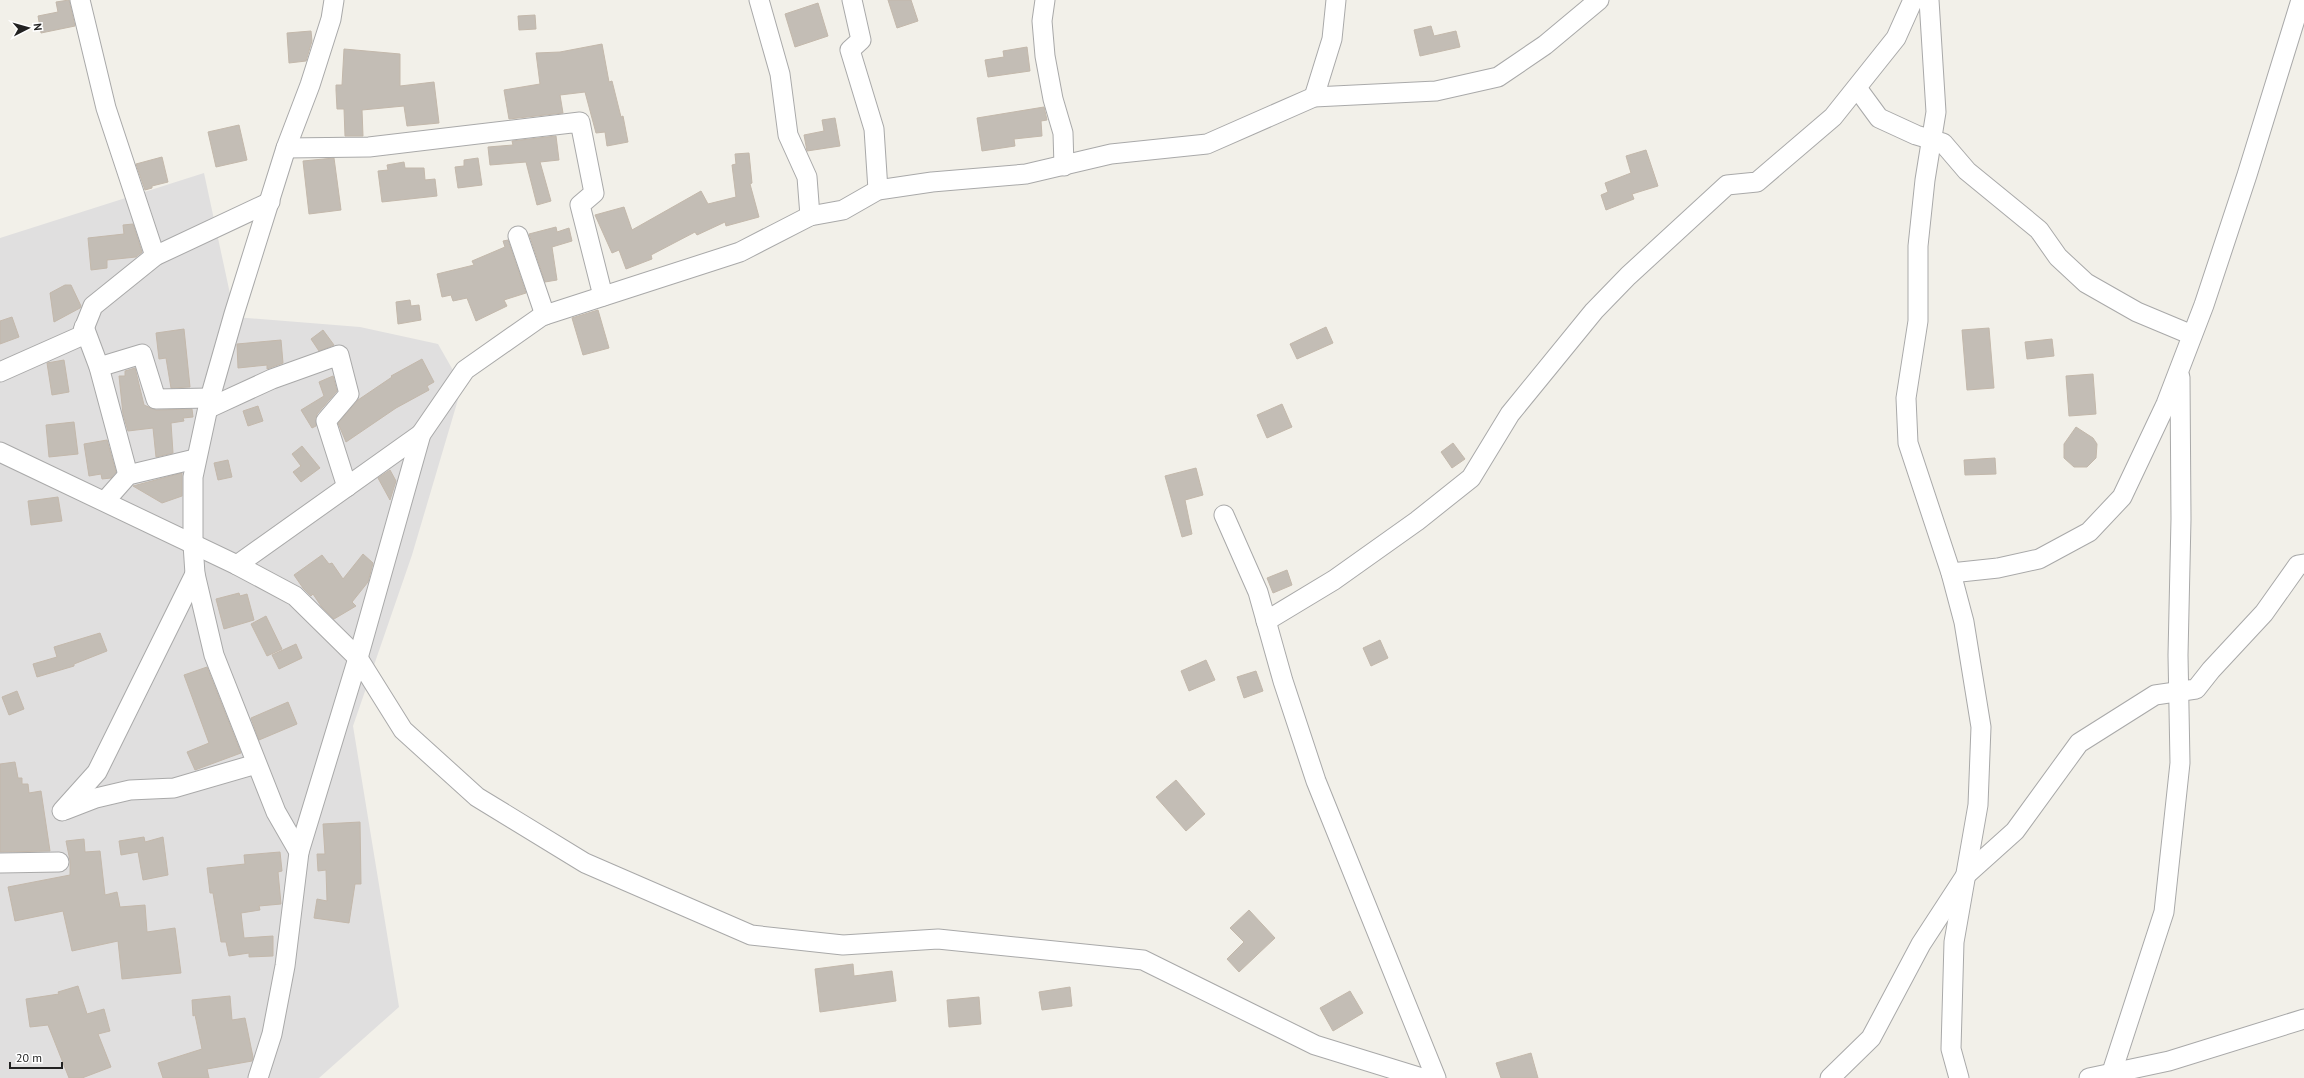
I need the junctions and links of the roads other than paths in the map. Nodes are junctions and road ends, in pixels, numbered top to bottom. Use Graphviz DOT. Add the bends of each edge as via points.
graph roads {
  1 [pos="80,0"];
  2 [pos="334,0"];
  3 [pos="759,0"];
  4 [pos="852,0"];
  5 [pos="1045,0"];
  6 [pos="1336,0"];
  7 [pos="1599,0"];
  8 [pos="1913,0"];
  9 [pos="1929,0"];
  10 [pos="2301,0"];
  11 [pos="1857,88"];
  12 [pos="1314,97"];
  13 [pos="1931,140"];
  14 [pos="286,148"];
  15 [pos="1064,166"];
  16 [pos="878,190"];
  17 [pos="270,202"];
  18 [pos="810,216"];
  19 [pos="518,236"];
  20 [pos="156,256"];
  21 [pos="603,296"];
  22 [pos="544,315"];
  23 [pos="84,327"];
  24 [pos="2192,335"];
  25 [pos="99,367"];
  26 [pos="2180,367"];
  27 [pos="0,372"];
  28 [pos="210,403"];
  29 [pos="421,434"];
  30 [pos="0,452"];
  31 [pos="195,459"];
  32 [pos="128,475"];
  33 [pos="347,487"];
  34 [pos="105,501"];
  35 [pos="1224,515"];
  36 [pos="193,544"];
  37 [pos="2304,564"];
  38 [pos="237,565"];
  39 [pos="195,574"];
  40 [pos="1951,574"];
  41 [pos="1266,620"];
  42 [pos="358,658"];
  43 [pos="2179,691"];
  44 [pos="256,764"];
  45 [pos="299,852"];
  46 [pos="0,862"];
  47 [pos="59,862"];
  48 [pos="1966,875"];
  49 [pos="2304,1019"];
  50 [pos="2111,1076"];
  51 [pos="258,1078"];
  52 [pos="1422,1078"];
  53 [pos="1436,1078"];
  54 [pos="1830,1078"];
  55 [pos="1959,1078"];
  56 [pos="2090,1078"];
  1 -- 20 [label="street" via="106,108"];
  2 -- 14 [label="street" via="331,19 310,85"];
  3 -- 18 [label="street" via="780,74 788,135 807,177"];
  4 -- 16 [label="street" via="861,40 850,50 874,129"];
  5 -- 15 [label="street" via="1042,21 1045,56 1063,133"];
  6 -- 12 [label="street" via="1332,39"];
  7 -- 12 [label="street" via="1545,45 1498,77 1436,91"];
  8 -- 11 [label="street" via="1896,38"];
  9 -- 13 [label="street" via="1936,112"];
  10 -- 24 [label="street" via="2247,175"];
  11 -- 13 [label="street" via="1879,118"];
  11 -- 41 [label="street" via="1833,117 1787,157 1756,182 1727,185 1628,276 1594,311 1510,414 1471,478 1417,521 1334,580"];
  12 -- 15 [label="street" via="1207,144 1111,154"];
  13 -- 24 [label="street" via="1943,143 1967,171 2039,230 2058,257 2086,284 2138,312"];
  13 -- 40 [label="street" via="1918,246 1918,321 1906,398 1908,444"];
  14 -- 17 [label="street"];
  14 -- 21 [label="street" via="369,147 580,122 594,193 580,205"];
  15 -- 16 [label="street" via="1026,174 932,182"];
  16 -- 18 [label="street" via="843,210"];
  17 -- 20 [label="street"];
  17 -- 28 [label="street" via="234,314"];
  18 -- 21 [label="street" via="740,252"];
  19 -- 22 [label="street"];
  20 -- 23 [label="street" via="93,306"];
  21 -- 22 [label="street"];
  22 -- 29 [label="street" via="465,370"];
  23 -- 25 [label="street"];
  23 -- 27 [label="street" via="81,336"];
  24 -- 26 [label="street"];
  25 -- 28 [label="street" via="142,354 156,399"];
  25 -- 32 [label="street"];
  26 -- 40 [label="street" via="2166,404 2122,497 2089,532 2039,558 1998,568"];
  26 -- 43 [label="street"];
  28 -- 31 [label="street"];
  28 -- 33 [label="street" via="339,355 349,394 326,421"];
  29 -- 33 [label="street"];
  29 -- 42 [label="street"];
  30 -- 34 [label="street"];
  31 -- 32 [label="street"];
  31 -- 36 [label="street"];
  32 -- 34 [label="street"];
  33 -- 38 [label="street"];
  34 -- 36 [label="street"];
  35 -- 41 [label="street" via="1258,592"];
  36 -- 38 [label="street"];
  36 -- 39 [label="street"];
  37 -- 43 [label="street" via="2298,565 2264,613 2196,689"];
  38 -- 42 [label="street" via="295,596"];
  39 -- 44 [label="street" via="214,655"];
  39 -- 44 [label="street" via="97,772 62,811 96,798 130,790 174,788"];
  40 -- 48 [label="street" via="1964,622 1981,727 1978,805"];
  41 -- 53 [label="street" via="1316,781"];
  42 -- 45 [label="street"];
  42 -- 52 [label="street" via="403,730 477,797 585,863 751,936 843,945 938,939 1143,960 1314,1045"];
  43 -- 48 [label="street" via="2156,695 2079,743 2015,831"];
  43 -- 50 [label="street" via="2180,763 2164,912"];
  44 -- 45 [label="street" via="276,812"];
  45 -- 51 [label="street" via="285,966 272,1034"];
  46 -- 47 [label="street"];
  48 -- 54 [label="street" via="1921,944 1871,1038"];
  48 -- 55 [label="street" via="1954,942 1951,1049"];
  49 -- 50 [label="street" via="2169,1061"];
  50 -- 56 [label="street"];
}
